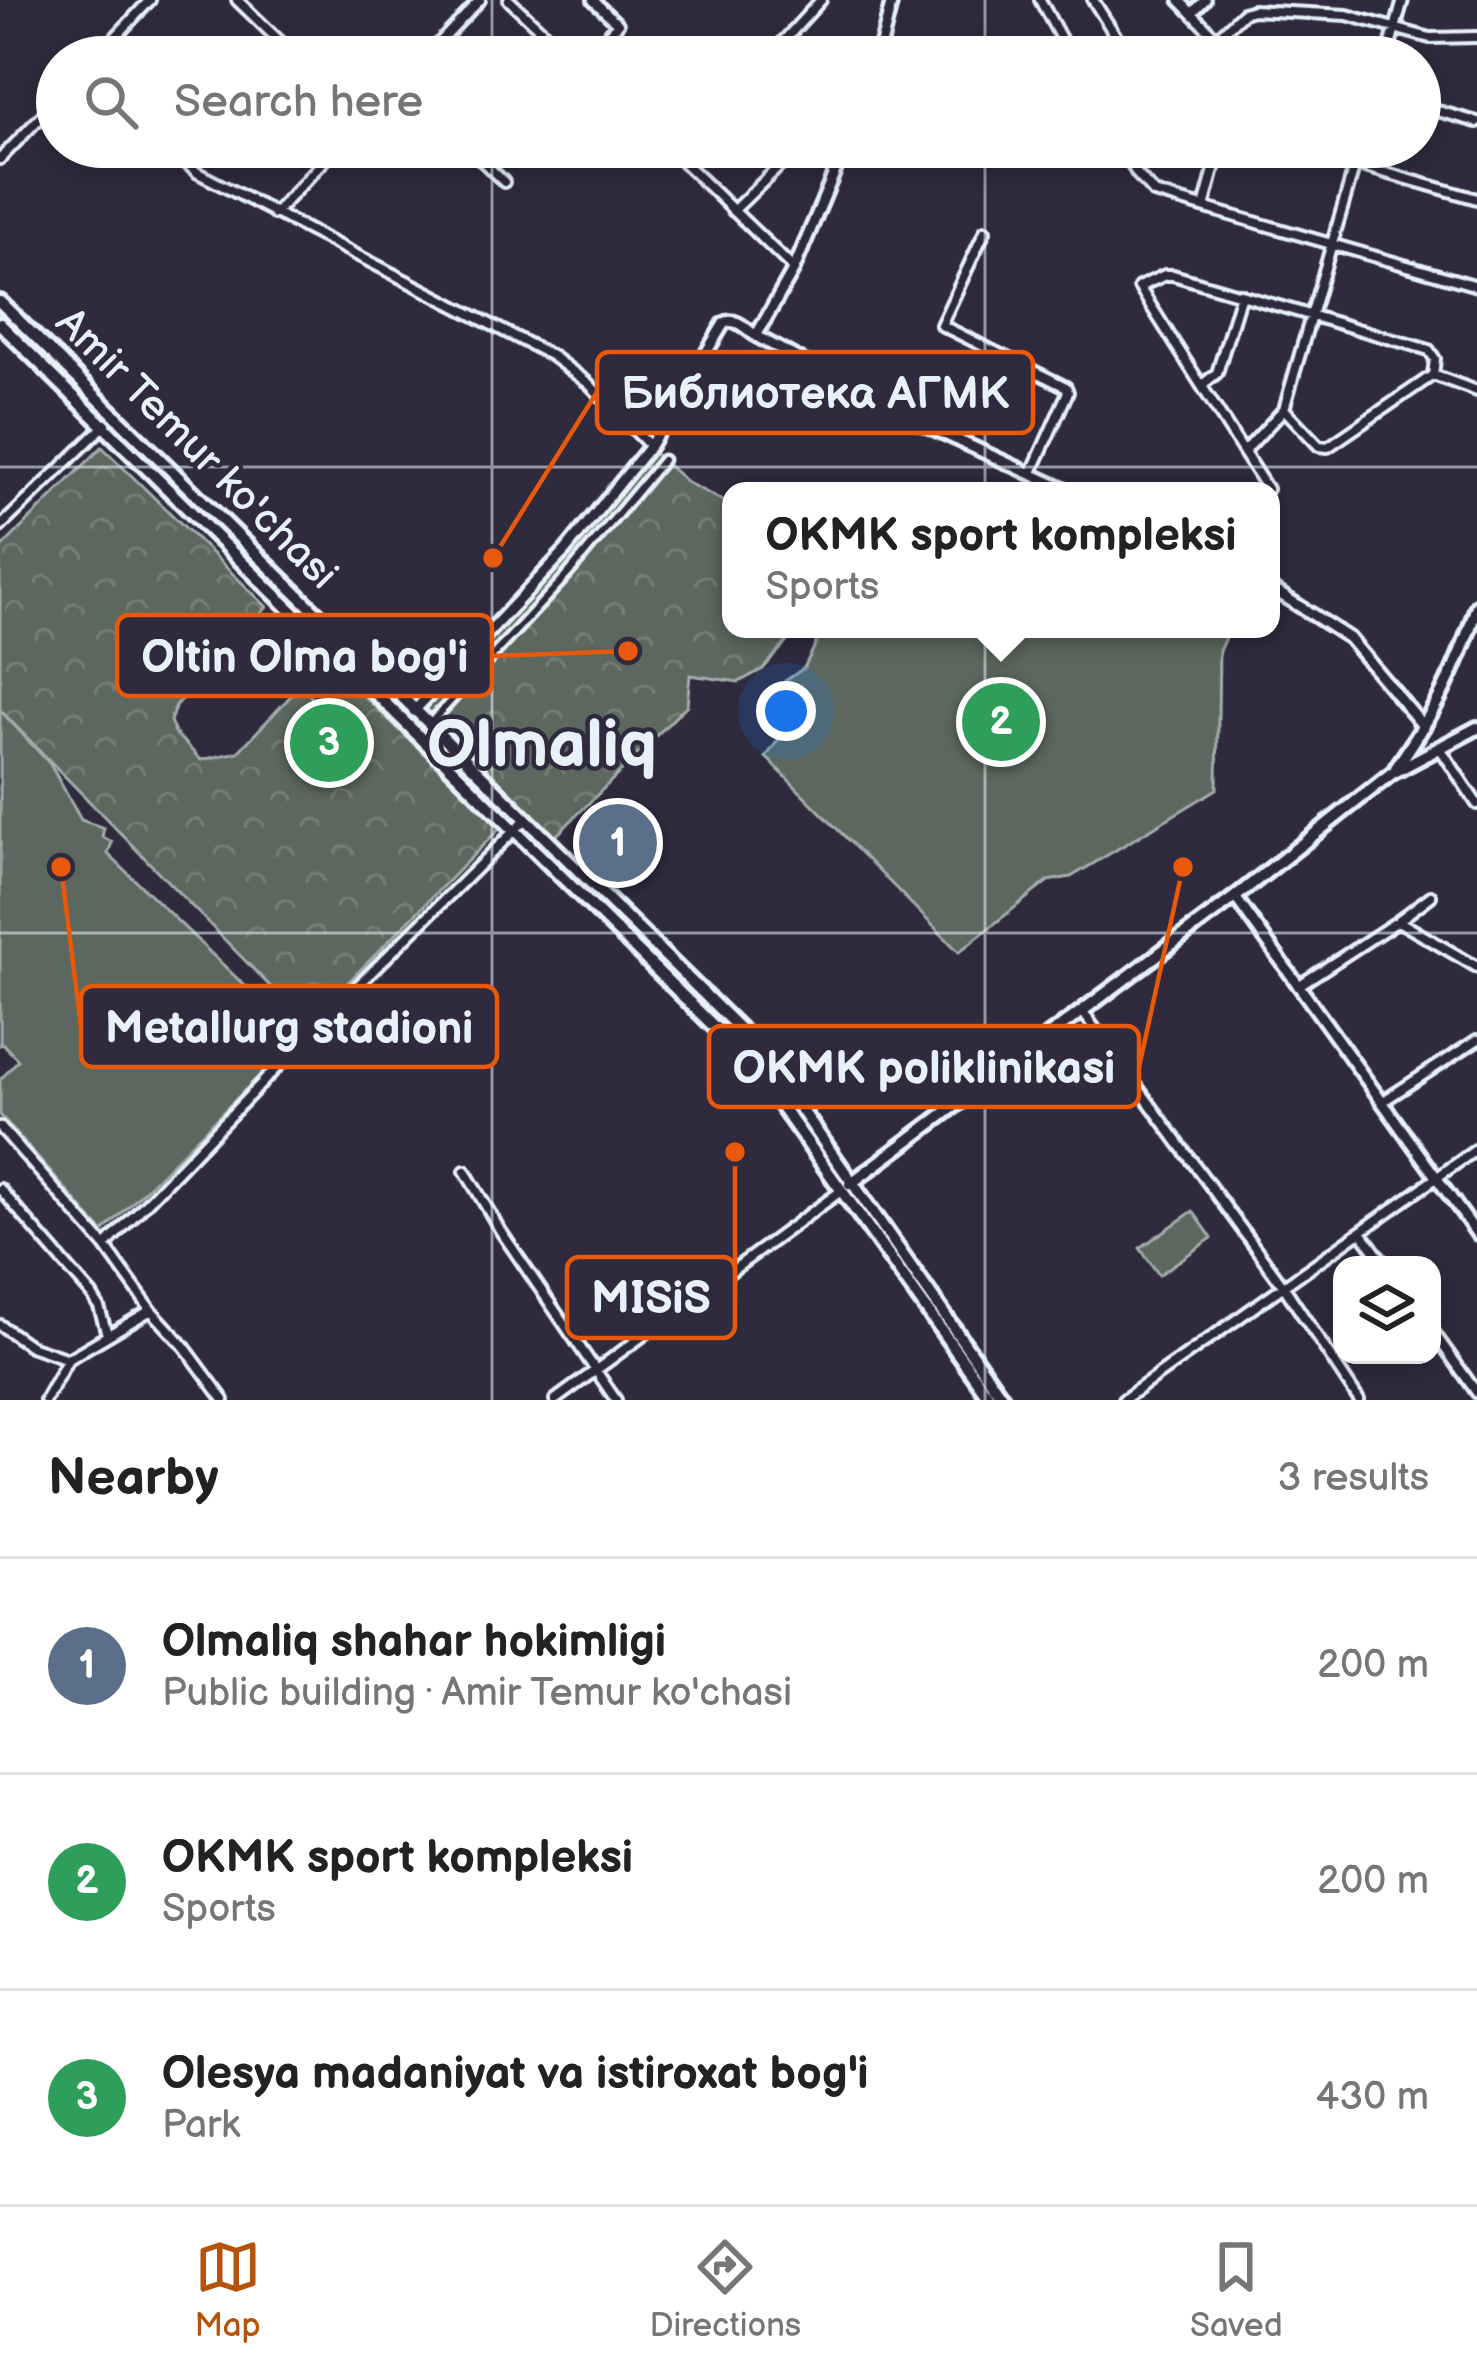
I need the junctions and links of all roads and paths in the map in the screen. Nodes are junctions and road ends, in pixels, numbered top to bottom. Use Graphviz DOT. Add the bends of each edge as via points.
graph roads {
  1 [pos="151,0"];
  2 [pos="237,0"];
  3 [pos="480,0"];
  4 [pos="509,0"];
  5 [pos="593,0"];
  6 [pos="821,0"];
  7 [pos="892,0"];
  8 [pos="1040,0"];
  9 [pos="1093,0"];
  10 [pos="1179,0"];
  11 [pos="1205,0"];
  12 [pos="1402,0"];
  13 [pos="1192,13"];
  14 [pos="1395,27"];
  15 [pos="118,36"];
  16 [pos="274,36"];
  17 [pos="446,36"];
  18 [pos="548,36"];
  19 [pos="607,36"];
  20 [pos="788,36"];
  21 [pos="883,36"];
  22 [pos="1060,36"];
  23 [pos="1116,36"];
  24 [pos="1214,36"];
  25 [pos="1218,36"];
  26 [pos="1393,36"];
  27 [pos="1424,36"];
  28 [pos="1477,37"];
  29 [pos="1441,38"];
  30 [pos="1441,112"];
  31 [pos="36,122"];
  32 [pos="1477,122"];
  33 [pos="0,159"];
  34 [pos="192,168"];
  35 [pos="318,168"];
  36 [pos="490,168"];
  37 [pos="689,168"];
  38 [pos="778,168"];
  39 [pos="836,168"];
  40 [pos="1133,168"];
  41 [pos="1214,168"];
  42 [pos="1354,168"];
  43 [pos="1369,168"];
  44 [pos="504,182"];
  45 [pos="1477,199"];
  46 [pos="1204,208"];
  47 [pos="733,211"];
  48 [pos="274,214"];
  49 [pos="985,231"];
  50 [pos="1332,244"];
  51 [pos="794,269"];
  52 [pos="1477,286"];
  53 [pos="1240,294"];
  54 [pos="0,302"];
  55 [pos="1311,315"];
  56 [pos="0,324"];
  57 [pos="756,336"];
  58 [pos="1433,375"];
  59 [pos="1202,385"];
  60 [pos="1477,391"];
  61 [pos="1284,409"];
  62 [pos="115,416"];
  63 [pos="103,427"];
  64 [pos="650,446"];
  65 [pos="1244,452"];
  66 [pos="663,460"];
  67 [pos="1031,474"];
  68 [pos="1048,482"];
  69 [pos="1262,482"];
  70 [pos="0,527"];
  71 [pos="264,563"];
  72 [pos="256,576"];
  73 [pos="1280,594"];
  74 [pos="1477,606"];
  75 [pos="362,658"];
  76 [pos="351,669"];
  77 [pos="414,711"];
  78 [pos="434,718"];
  79 [pos="1424,727"];
  80 [pos="1477,728"];
  81 [pos="1440,748"];
  82 [pos="1392,773"];
  83 [pos="1477,804"];
  84 [pos="520,825"];
  85 [pos="1431,896"];
  86 [pos="1234,897"];
  87 [pos="1398,921"];
  88 [pos="1477,967"];
  89 [pos="1298,986"];
  90 [pos="1082,1011"];
  91 [pos="1477,1040"];
  92 [pos="1382,1102"];
  93 [pos="0,1127"];
  94 [pos="1477,1149"];
  95 [pos="465,1171"];
  96 [pos="1436,1178"];
  97 [pos="847,1186"];
  98 [pos="0,1189"];
  99 [pos="1361,1232"];
  100 [pos="1477,1234"];
  101 [pos="105,1246"];
  102 [pos="1378,1256"];
  103 [pos="1284,1287"];
  104 [pos="151,1310"];
  105 [pos="0,1325"];
  106 [pos="106,1334"];
  107 [pos="1441,1343"];
  108 [pos="68,1359"];
  109 [pos="596,1371"];
  110 [pos="1477,1393"];
  111 [pos="45,1400"];
  112 [pos="224,1400"];
  113 [pos="555,1400"];
  114 [pos="616,1400"];
  115 [pos="991,1400"];
  116 [pos="1004,1400"];
  117 [pos="1124,1400"];
  118 [pos="1359,1400"];
  1 -- 15 [label="street"];
  2 -- 16 [label="street"];
  3 -- 17 [label="street"];
  4 -- 18 [label="street"];
  5 -- 19 [label="street" via="618,24"];
  6 -- 20 [label="street"];
  7 -- 21 [label="street"];
  8 -- 22 [label="street"];
  9 -- 23 [label="street"];
  10 -- 13 [label="street"];
  11 -- 13 [label="street"];
  12 -- 14 [label="street"];
  13 -- 24 [label="street"];
  14 -- 25 [label="street" via="1347,15 1253,10"];
  14 -- 26 [label="street"];
  14 -- 27 [label="street"];
  28 -- 29 [label="street"];
  30 -- 32 [label="street"];
  31 -- 33 [label="street"];
  34 -- 48 [label="street"];
  35 -- 48 [label="street"];
  36 -- 44 [label="street"];
  37 -- 47 [label="street"];
  38 -- 47 [label="street"];
  39 -- 51 [label="street"];
  40 -- 46 [label="street" via="1154,193"];
  41 -- 46 [label="street"];
  42 -- 50 [label="street"];
  43 -- 45 [label="street"];
  46 -- 50 [label="street"];
  47 -- 51 [label="street"];
  48 -- 64 [label="street" via="552,356"];
  49 -- 67 [label="street" via="941,325 1066,387"];
  50 -- 52 [label="street"];
  50 -- 55 [label="street"];
  51 -- 57 [label="street"];
  53 -- 55 [label="street"];
  53 -- 59 [label="street" via="1217,373"];
  53 -- 59 [label="street" via="1173,275 1139,287"];
  54 -- 62 [label="main road, Amir Temur ko'chasi"];
  55 -- 58 [label="street" via="1429,350"];
  55 -- 61 [label="street"];
  56 -- 63 [label="main road, Amir Temur ko'chasi"];
  57 -- 64 [label="street" via="724,323"];
  57 -- 67 [label="street"];
  58 -- 60 [label="street"];
  58 -- 61 [label="street" via="1328,447"];
  59 -- 65 [label="street"];
  61 -- 65 [label="street"];
  62 -- 63 [label="street"];
  62 -- 71 [label="main road, Amir Temur ko'chasi"];
  63 -- 70 [label="street"];
  63 -- 72 [label="main road, Amir Temur ko'chasi"];
  64 -- 77 [label="street"];
  65 -- 69 [label="street"];
  66 -- 78 [label="street"];
  67 -- 68 [label="street"];
  71 -- 72 [label="main road"];
  71 -- 75 [label="main road, Amir Temur ko'chasi"];
  72 -- 76 [label="main road, Amir Temur ko'chasi"];
  73 -- 79 [label="street" via="1349,638"];
  74 -- 79 [label="main road"];
  75 -- 76 [label="main road"];
  75 -- 77 [label="main road, Amir Temur ko'chasi"];
  76 -- 84 [label="main road, Amir Temur ko'chasi"];
  77 -- 84 [label="main road, Amir Temur ko'chasi"];
  79 -- 81 [label="main road"];
  79 -- 82 [label="main road"];
  80 -- 81 [label="main road"];
  81 -- 82 [label="main road"];
  81 -- 83 [label="street"];
  82 -- 86 [label="main road"];
  84 -- 97 [label="main road, Amir Temur ko'chasi" via="757,1046"];
  84 -- 101 [label="street"];
  85 -- 87 [label="street"];
  86 -- 89 [label="street"];
  86 -- 90 [label="main road"];
  87 -- 88 [label="street"];
  87 -- 89 [label="street"];
  89 -- 92 [label="street"];
  90 -- 97 [label="main road"];
  90 -- 103 [label="street"];
  91 -- 92 [label="street"];
  92 -- 96 [label="street"];
  93 -- 101 [label="street"];
  94 -- 96 [label="street"];
  95 -- 109 [label="street"];
  96 -- 99 [label="street"];
  96 -- 100 [label="street"];
  97 -- 109 [label="street"];
  97 -- 115 [label="main road, Amir Temur ko'chasi"];
  97 -- 116 [label="main road, Amir Temur ko'chasi"];
  98 -- 106 [label="street" via="92,1295"];
  99 -- 102 [label="street"];
  99 -- 103 [label="street"];
  101 -- 104 [label="street"];
  103 -- 117 [label="street"];
  103 -- 118 [label="street"];
  104 -- 106 [label="street"];
  104 -- 112 [label="street"];
  105 -- 108 [label="street"];
  106 -- 108 [label="street"];
  107 -- 110 [label="street"];
  108 -- 111 [label="street"];
  109 -- 113 [label="street"];
  109 -- 114 [label="street"];
}
